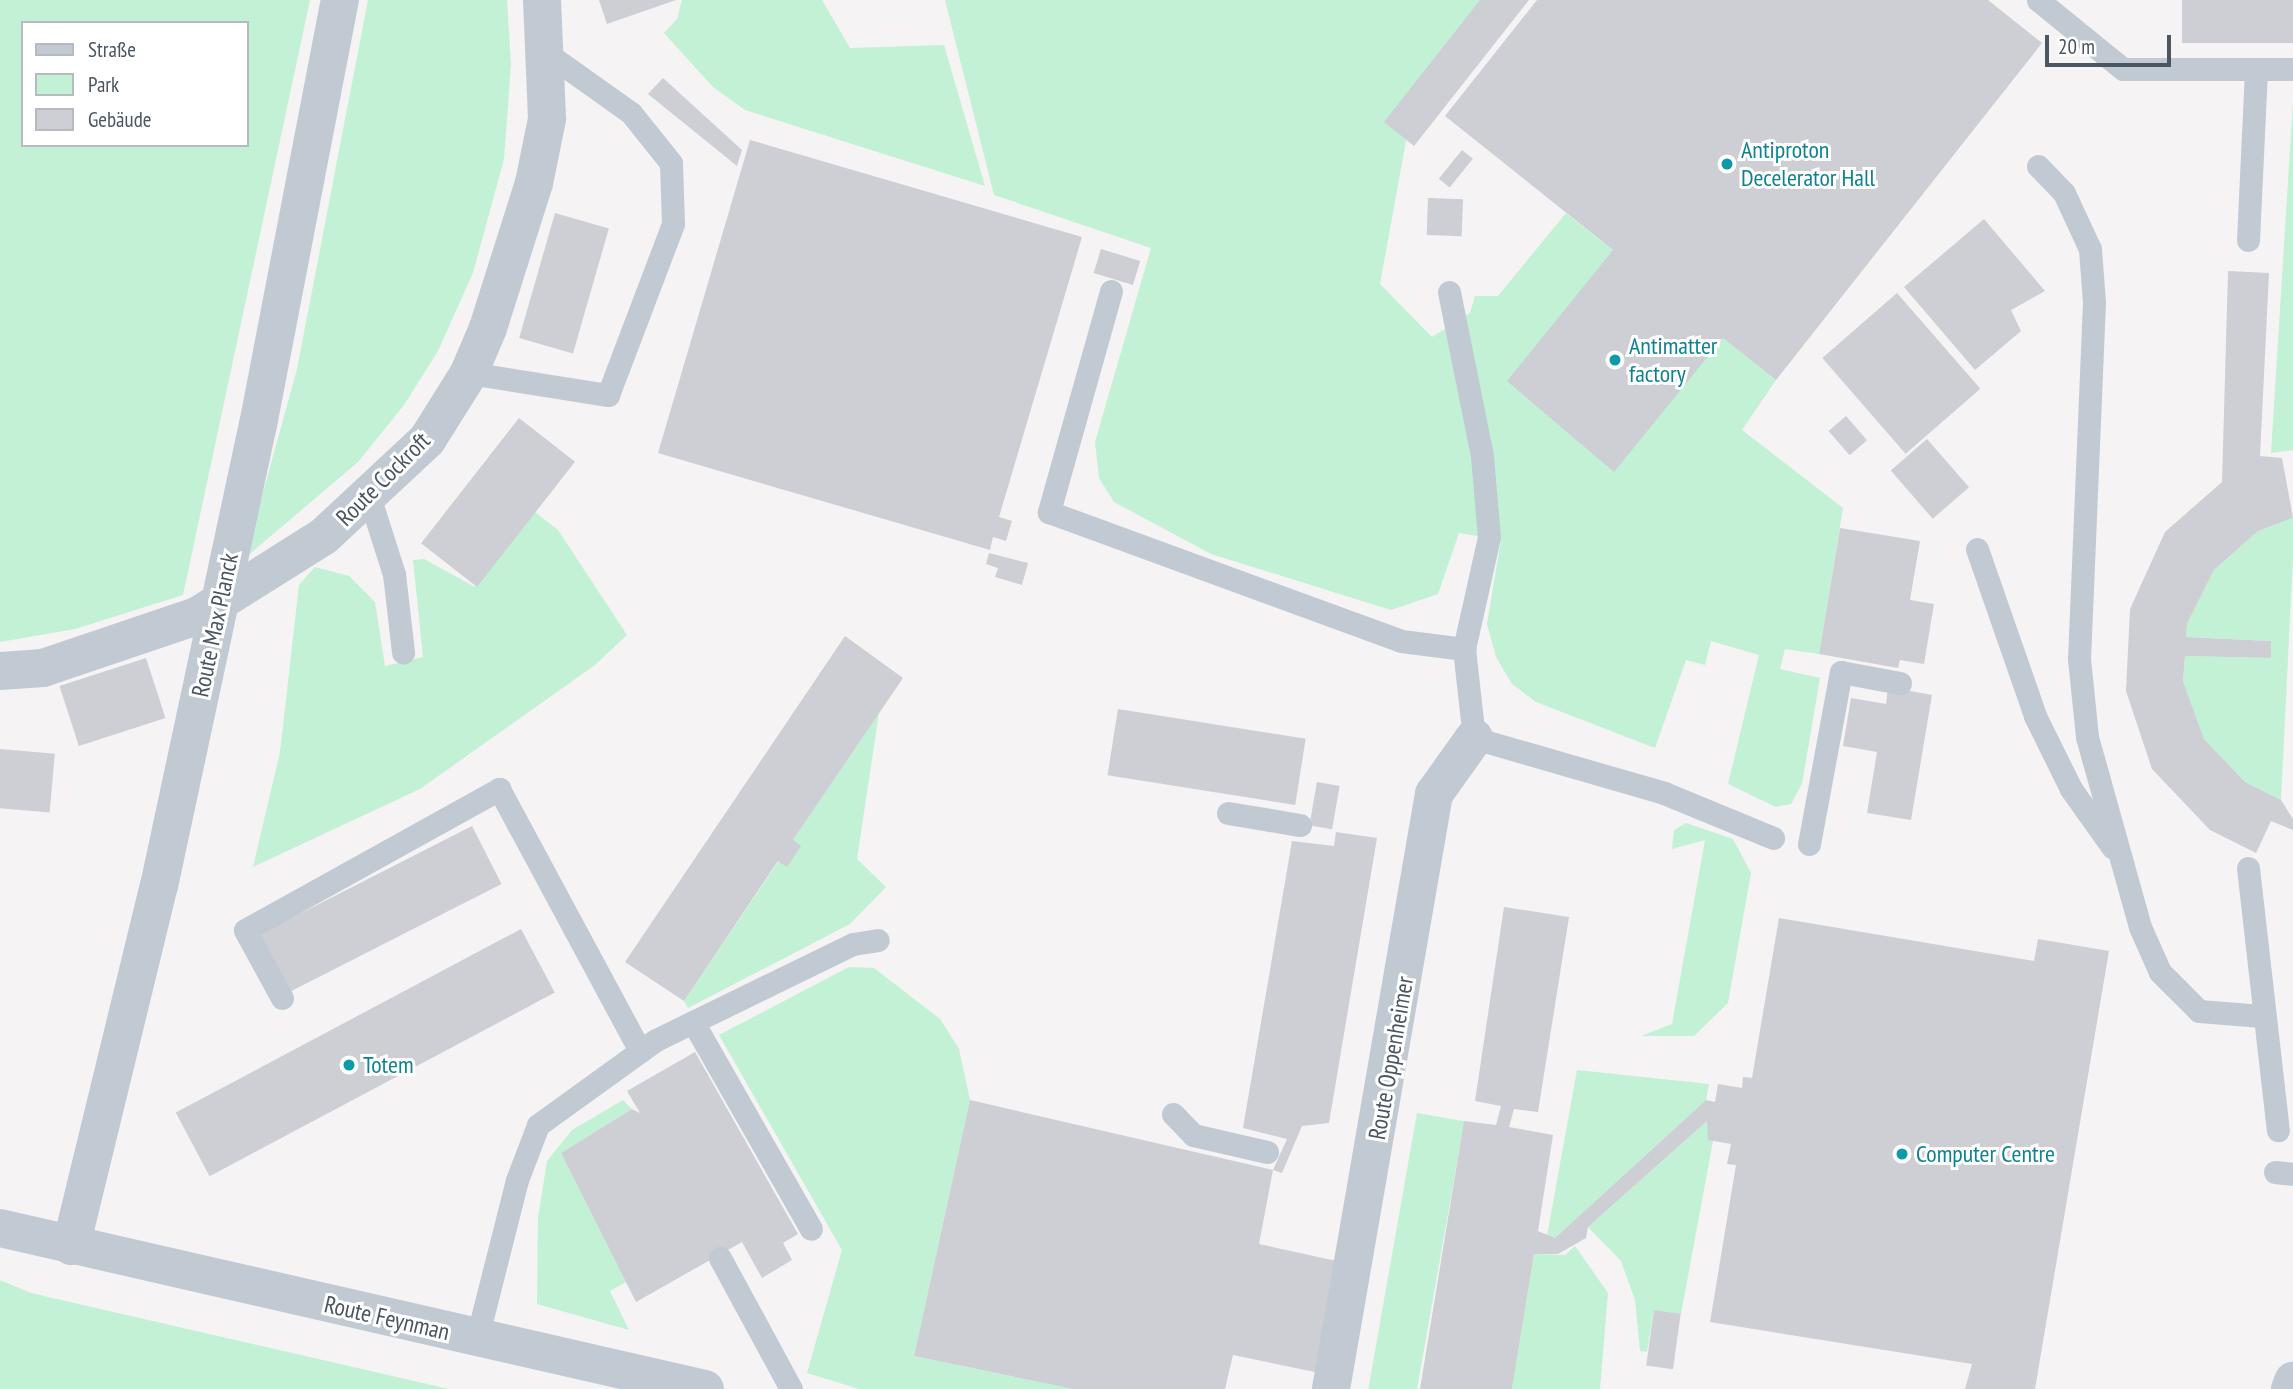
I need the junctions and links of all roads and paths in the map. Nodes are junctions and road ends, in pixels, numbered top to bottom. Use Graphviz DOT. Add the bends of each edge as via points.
graph roads {
  1 [pos="340,0"];
  2 [pos="542,0"];
  3 [pos="2038,0"];
  4 [pos="548,54"];
  5 [pos="2293,69"];
  6 [pos="2256,72"];
  7 [pos="2038,166"];
  8 [pos="2248,240"];
  9 [pos="1111,291"];
  10 [pos="1449,292"];
  11 [pos="469,373"];
  12 [pos="370,499"];
  13 [pos="1976,549"];
  14 [pos="1464,649"];
  15 [pos="403,652"];
  16 [pos="0,671"];
  17 [pos="1900,683"];
  18 [pos="1474,738"];
  19 [pos="1228,813"];
  20 [pos="1300,825"];
  21 [pos="1773,838"];
  22 [pos="1809,844"];
  23 [pos="2125,865"];
  24 [pos="2248,868"];
  25 [pos="878,940"];
  26 [pos="282,998"];
  27 [pos="2262,1016"];
  28 [pos="693,1022"];
  29 [pos="640,1051"];
  30 [pos="1173,1114"];
  31 [pos="2278,1130"];
  32 [pos="1266,1152"];
  33 [pos="0,1228"];
  34 [pos="811,1229"];
  35 [pos="71,1246"];
  36 [pos="720,1258"];
  37 [pos="477,1338"];
  38 [pos="2293,1381"];
  39 [pos="705,1389"];
  40 [pos="791,1389"];
  41 [pos="1332,1389"];
  42 [pos="2290,1389"];
  1 -- 35 [label="street, Route Max Planck" via="258,425 159,886"];
  2 -- 4 [label="street, Route Cockroft"];
  3 -- 6 [label="lane" via="2123,69"];
  4 -- 11 [label="street, Route Cockroft" via="547,119 534,183"];
  4 -- 11 [label="lane" via="631,113 671,163 673,225 608,395"];
  5 -- 6 [label="lane"];
  6 -- 8 [label="lane"];
  7 -- 23 [label="lane" via="2064,193 2090,249 2094,302 2079,659 2087,737"];
  9 -- 14 [label="lane" via="1049,512 1401,641"];
  10 -- 14 [label="lane" via="1482,456 1489,537"];
  11 -- 12 [label="street, Route Cockroft" via="427,440"];
  12 -- 15 [label="lane" via="394,574"];
  12 -- 16 [label="street, Route Cockroft" via="258,582 197,616 43,668"];
  13 -- 23 [label="lane" via="2035,716 2071,789"];
  14 -- 18 [label="lane"];
  17 -- 22 [label="lane" via="1841,672"];
  18 -- 21 [label="lane" via="1664,793"];
  18 -- 41 [label="street, Route Oppenheimer" via="1434,794"];
  19 -- 20 [label="lane"];
  23 -- 27 [label="lane" via="2160,972 2199,1011"];
  24 -- 27 [label="lane"];
  25 -- 28 [label="lane" via="853,944"];
  26 -- 29 [label="lane" via="245,930 499,789"];
  27 -- 31 [label="lane"];
  28 -- 29 [label="lane"];
  28 -- 34 [label="lane"];
  29 -- 37 [label="lane" via="538,1125 517,1180"];
  30 -- 32 [label="lane" via="1193,1135"];
  33 -- 35 [label="street, Route Feynman"];
  35 -- 37 [label="street, Route Feynman"];
  36 -- 40 [label="lane"];
  37 -- 39 [label="street, Route Feynman"];
  38 -- 42 [label="street"];
}
